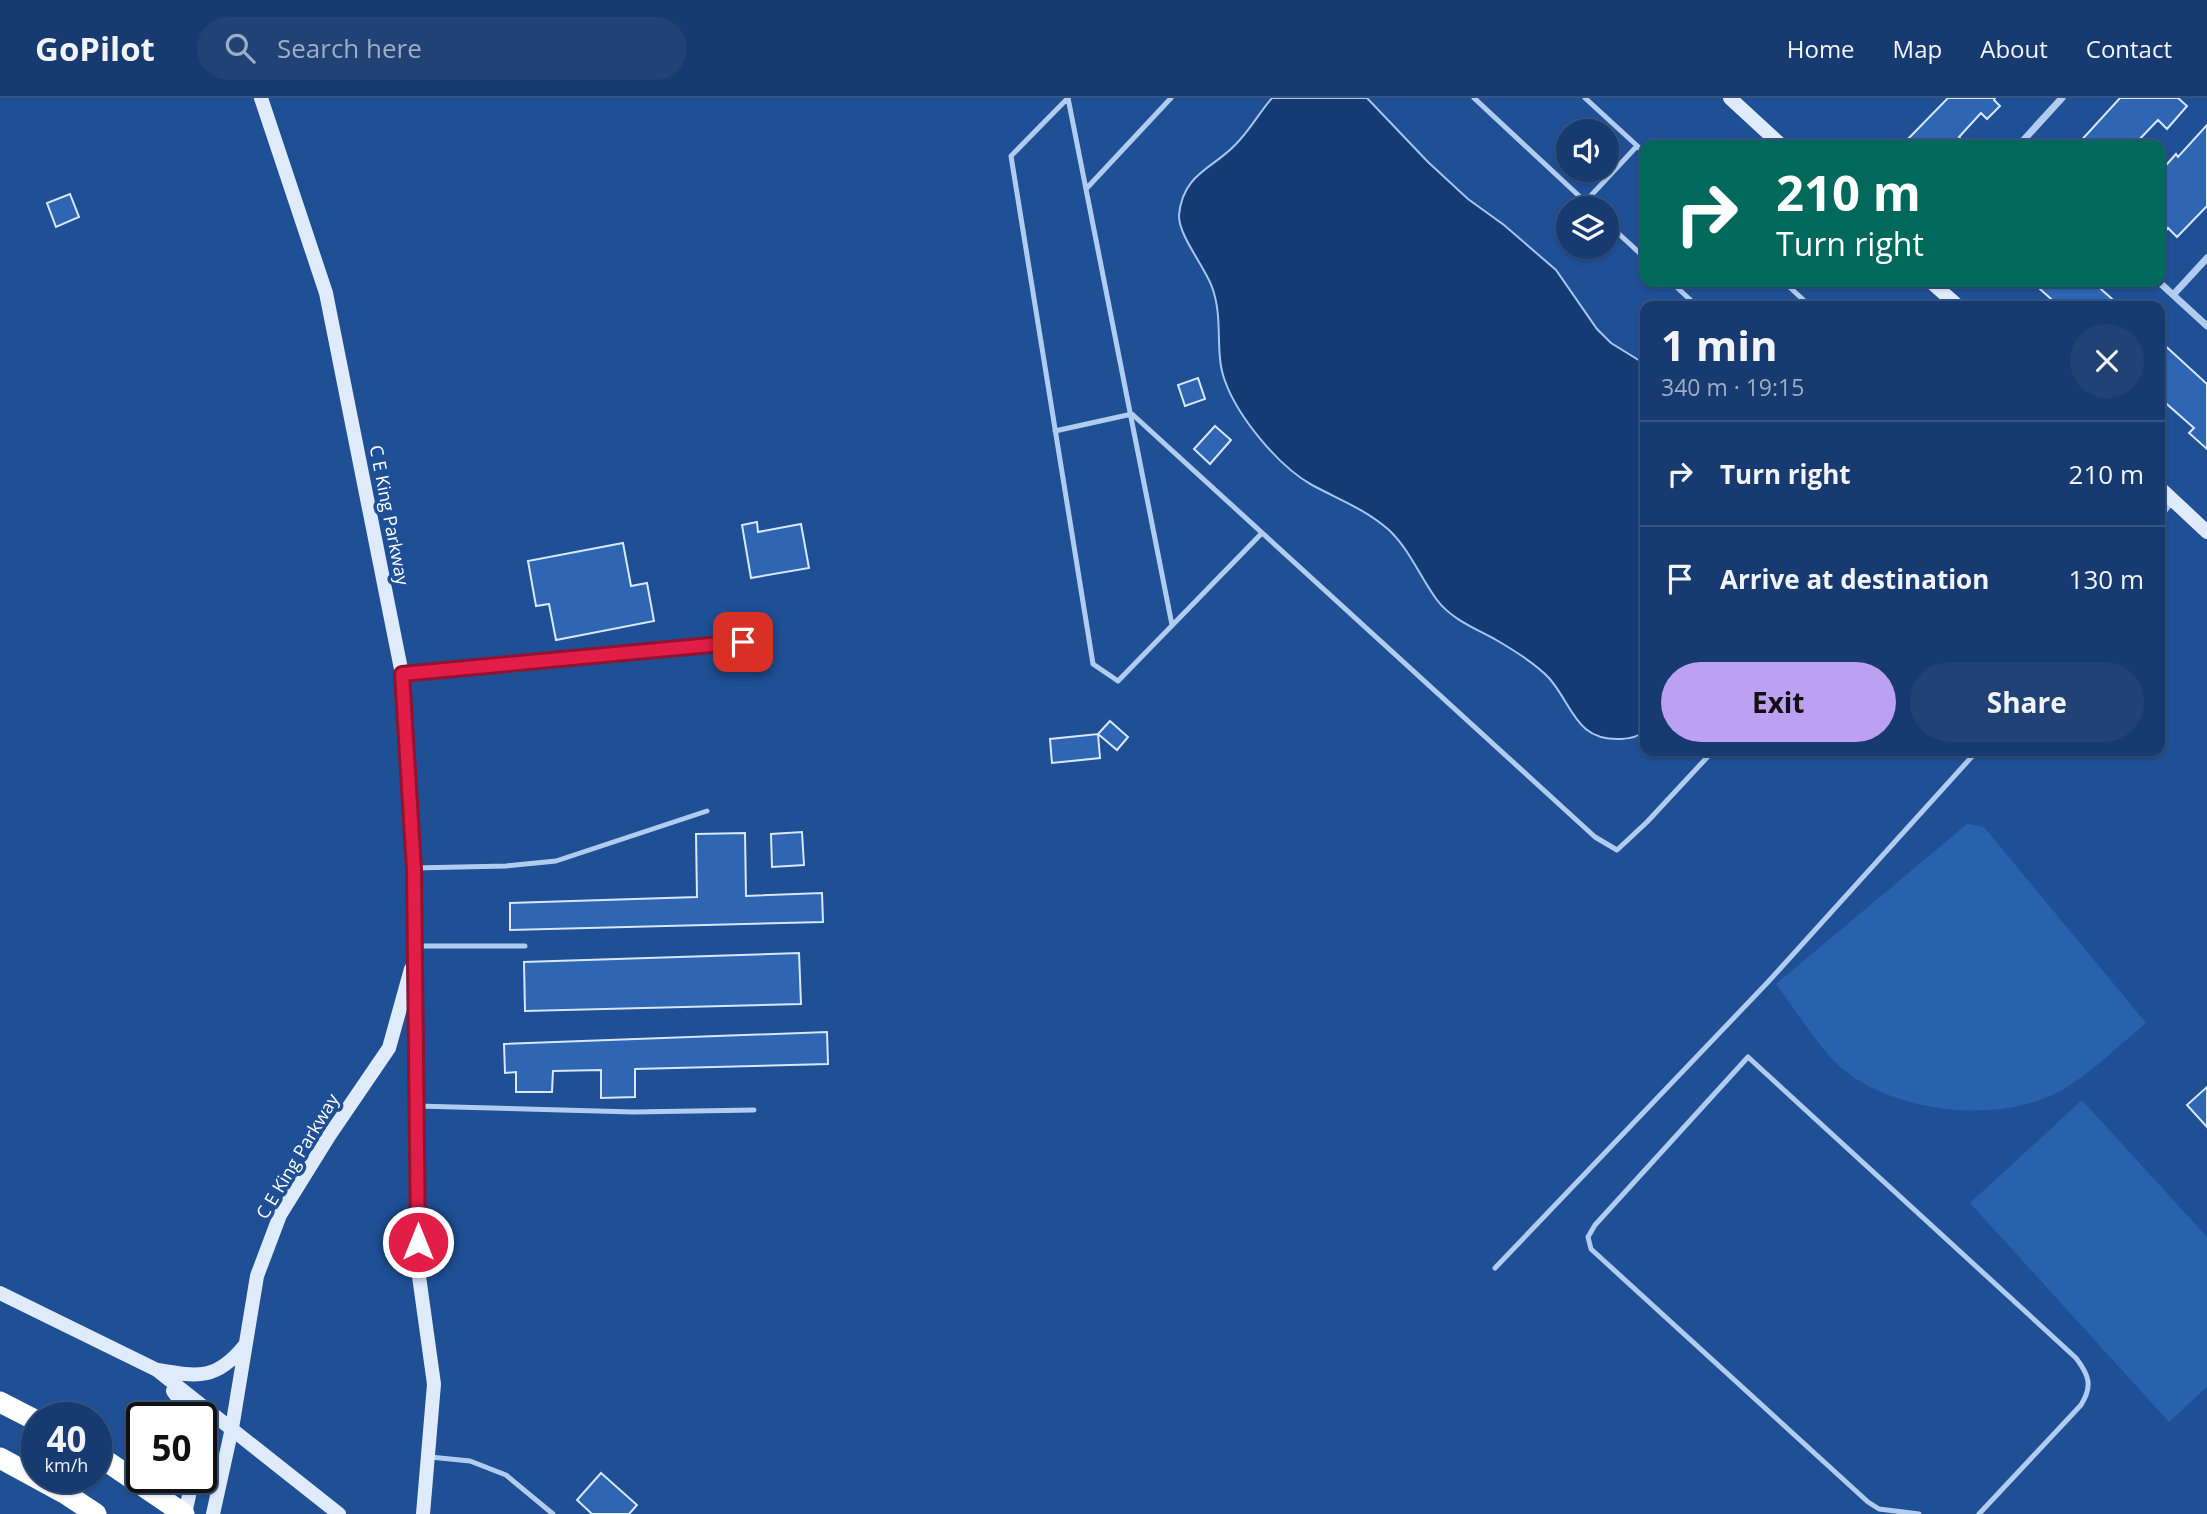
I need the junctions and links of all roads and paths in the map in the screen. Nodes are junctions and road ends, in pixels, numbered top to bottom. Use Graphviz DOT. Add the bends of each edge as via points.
graph roads {
  1 [pos="261,98"];
  2 [pos="1171,98"];
  3 [pos="1474,98"];
  4 [pos="1585,98"];
  5 [pos="1730,98"];
  6 [pos="2062,98"];
  7 [pos="1776,140"];
  8 [pos="2024,140"];
  9 [pos="1637,146"];
  10 [pos="1640,149"];
  11 [pos="1086,189"];
  12 [pos="1579,196"];
  13 [pos="1591,196"];
  14 [pos="1619,234"];
  15 [pos="1640,253"];
  16 [pos="2207,258"];
  17 [pos="1676,287"];
  18 [pos="1789,287"];
  19 [pos="1937,287"];
  20 [pos="2164,287"];
  21 [pos="2173,295"];
  22 [pos="1692,301"];
  23 [pos="1805,301"];
  24 [pos="1952,301"];
  25 [pos="2207,326"];
  26 [pos="1132,414"];
  27 [pos="1055,431"];
  28 [pos="2165,493"];
  29 [pos="2174,501"];
  30 [pos="2165,511"];
  31 [pos="2207,532"];
  32 [pos="1262,533"];
  33 [pos="1172,625"];
  34 [pos="743,642"];
  35 [pos="402,674"];
  36 [pos="1708,756"];
  37 [pos="1973,756"];
  38 [pos="707,811"];
  39 [pos="414,869"];
  40 [pos="524,946"];
  41 [pos="416,949"];
  42 [pos="417,1106"];
  43 [pos="754,1110"];
  44 [pos="1495,1268"];
  45 [pos="0,1293"];
  46 [pos="246,1344"];
  47 [pos="157,1370"];
  48 [pos="0,1402"];
  49 [pos="181,1402"];
  50 [pos="21,1413"];
  51 [pos="232,1428"];
  52 [pos="429,1457"];
  53 [pos="0,1458"];
  54 [pos="112,1465"];
  55 [pos="190,1493"];
  56 [pos="96,1514"];
  57 [pos="185,1514"];
  58 [pos="213,1514"];
  59 [pos="339,1514"];
  60 [pos="423,1514"];
  61 [pos="553,1514"];
  62 [pos="1919,1514"];
  63 [pos="1979,1514"];
  1 -- 35 [label="main road, C E King Parkway" via="326,293"];
  2 -- 11 [label="lane"];
  3 -- 12 [label="lane"];
  4 -- 9 [label="lane"];
  5 -- 7 [label="main road"];
  6 -- 8 [label="street"];
  9 -- 10 [label="lane"];
  9 -- 13 [label="lane"];
  11 -- 26 [label="lane"];
  11 -- 27 [label="lane" via="1068,98 1011,156"];
  14 -- 15 [label="lane"];
  16 -- 21 [label="street"];
  17 -- 22 [label="lane"];
  18 -- 23 [label="lane"];
  19 -- 24 [label="main road"];
  20 -- 21 [label="street"];
  21 -- 25 [label="street"];
  26 -- 27 [label="lane"];
  26 -- 32 [label="lane"];
  26 -- 33 [label="lane"];
  27 -- 33 [label="lane" via="1093,664 1118,681"];
  28 -- 29 [label="main road"];
  29 -- 30 [label="lane"];
  29 -- 31 [label="main road"];
  32 -- 33 [label="lane"];
  32 -- 36 [label="lane" via="1595,837 1617,850"];
  34 -- 35 [label="lane"];
  35 -- 39 [label="main road, C E King Parkway"];
  37 -- 44 [label="lane" via="1768,982"];
  38 -- 39 [label="lane" via="556,861"];
  39 -- 41 [label="main road, C E King Parkway"];
  40 -- 41 [label="lane"];
  41 -- 42 [label="main road, C E King Parkway"];
  41 -- 46 [label="main road, C E King Parkway" via="389,1048 280,1215 257,1276"];
  42 -- 43 [label="lane"];
  42 -- 52 [label="main road, C E King Parkway" via="418,1269 434,1384"];
  45 -- 47 [label="main road"];
  46 -- 47 [label="main road" via="230,1363 213,1373 193,1376"];
  46 -- 51 [label="main road, C E King Parkway"];
  47 -- 49 [label="main road"];
  47 -- 51 [label="main road"];
  48 -- 50 [label="highway"];
  51 -- 58 [label="main road, C E King Parkway"];
  51 -- 59 [label="main road"];
  52 -- 60 [label="main road, C E King Parkway"];
  52 -- 61 [label="lane" via="470,1461 506,1475"];
  53 -- 56 [label="highway"];
  54 -- 57 [label="highway"];
  55 -- 57 [label="main road"];
  62 -- 63 [label="lane" via="1879,1509 1868,1502 1591,1249 1588,1237 1595,1225 1748,1057 2085,1370 2090,1381 2081,1405"];
}
